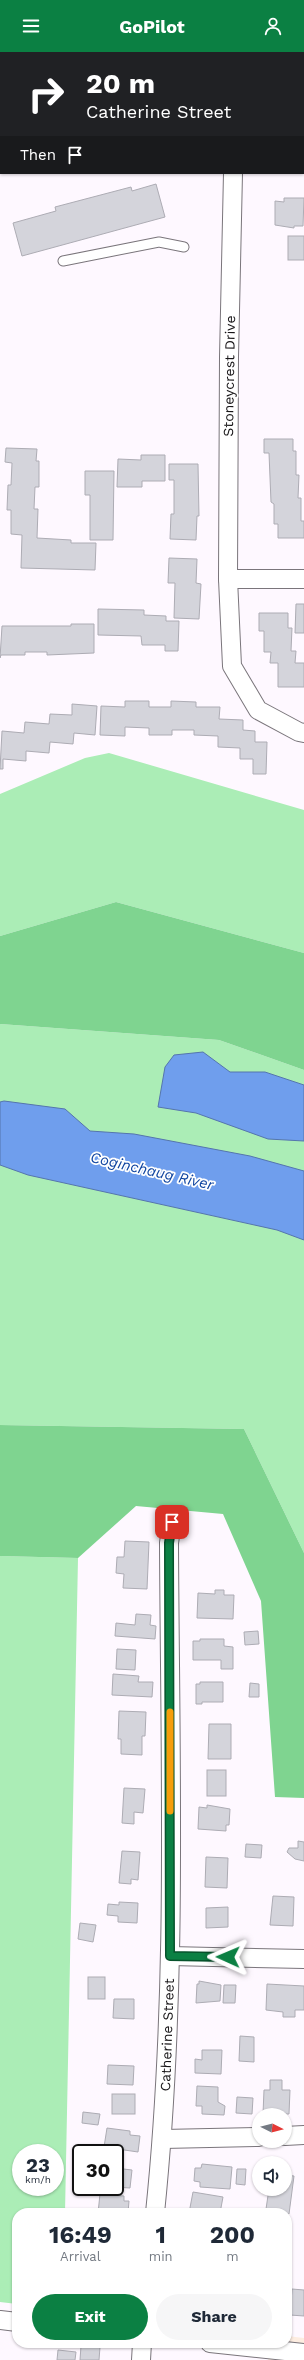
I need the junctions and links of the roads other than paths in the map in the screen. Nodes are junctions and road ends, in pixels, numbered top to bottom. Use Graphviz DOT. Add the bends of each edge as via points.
graph roads {
  1 [pos="233,174"];
  2 [pos="184,247"];
  3 [pos="63,260"];
  4 [pos="228,579"];
  5 [pos="304,579"];
  6 [pos="304,733"];
  7 [pos="172,1522"];
  8 [pos="170,1956"];
  9 [pos="304,1959"];
  10 [pos="292,2136"];
  11 [pos="304,2136"];
  12 [pos="252,2137"];
  13 [pos="163,2139"];
  14 [pos="156,2208"];
  15 [pos="0,2320"];
  16 [pos="12,2321"];
  17 [pos="142,2348"];
  18 [pos="257,2348"];
  19 [pos="304,2353"];
  20 [pos="141,2360"];
  1 -- 4 [label="street, Stoneycrest Drive"];
  2 -- 3 [label="lane" via="159,242"];
  4 -- 5 [label="street"];
  4 -- 6 [label="street, Stoneycrest Drive" via="232,666 258,710"];
  7 -- 8 [label="street, Catherine Street" via="169,1543"];
  8 -- 9 [label="street"];
  8 -- 13 [label="street, Catherine Street"];
  10 -- 11 [label="street"];
  12 -- 13 [label="street"];
  13 -- 14 [label="street, Catherine Street"];
  15 -- 16 [label="street"];
  17 -- 20 [label="street"];
  18 -- 19 [label="street"];
}
